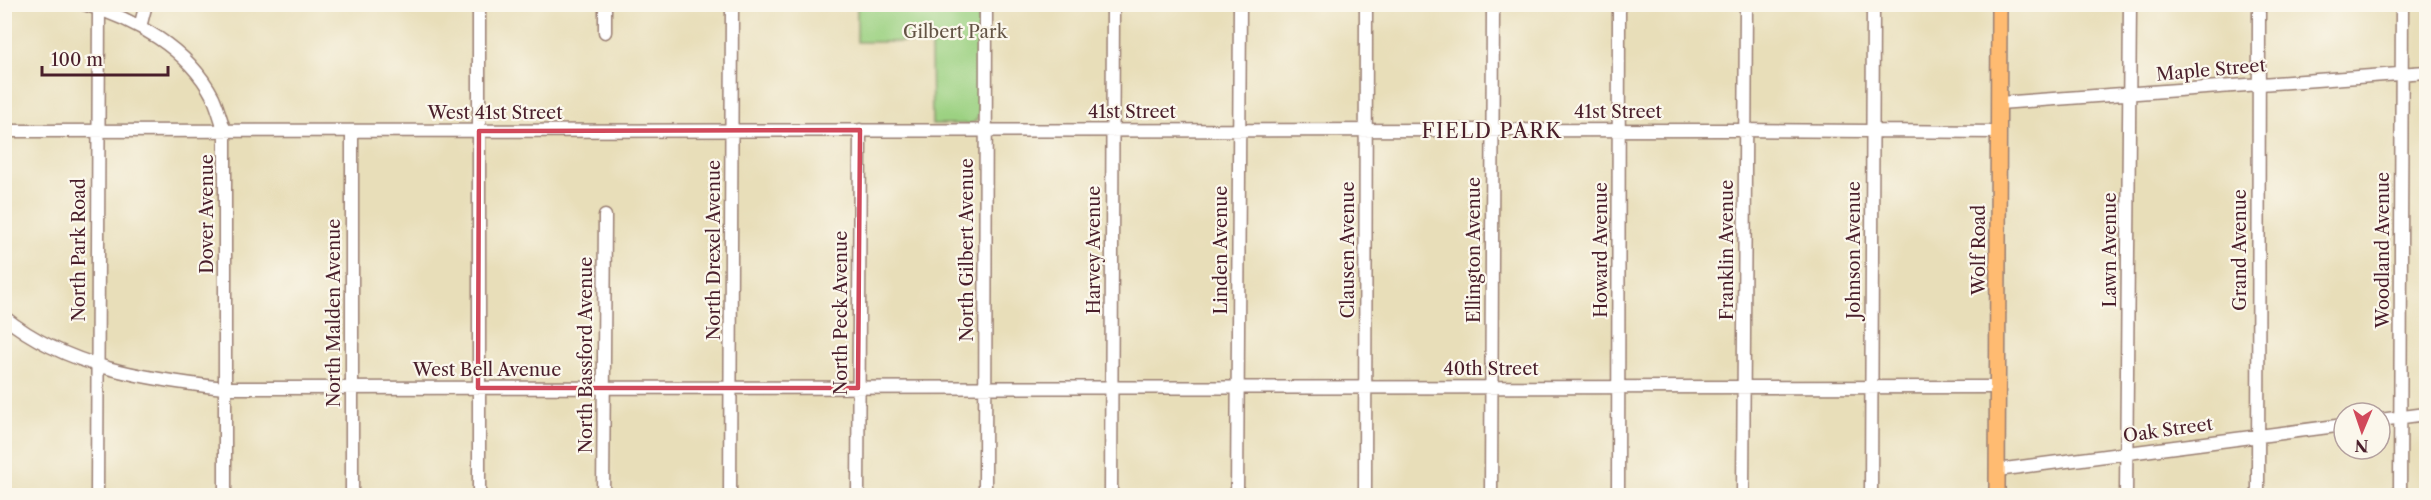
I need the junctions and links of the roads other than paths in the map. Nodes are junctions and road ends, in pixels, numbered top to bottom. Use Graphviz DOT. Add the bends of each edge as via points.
graph roads {
  1 [pos="84,4"];
  2 [pos="146,4"];
  3 [pos="478,4"];
  4 [pos="604,4"];
  5 [pos="732,4"];
  6 [pos="986,4"];
  7 [pos="1113,4"];
  8 [pos="1240,4"];
  9 [pos="1366,4"];
  10 [pos="1492,4"];
  11 [pos="1619,4"];
  12 [pos="1746,4"];
  13 [pos="1873,4"];
  14 [pos="1999,4"];
  15 [pos="2130,4"];
  16 [pos="2259,4"];
  17 [pos="2402,4"];
  18 [pos="99,7"];
  19 [pos="140,27"];
  20 [pos="604,32"];
  21 [pos="2427,72"];
  22 [pos="2402,74"];
  23 [pos="2259,84"];
  24 [pos="2130,95"];
  25 [pos="1999,103"];
  26 [pos="860,130"];
  27 [pos="986,130"];
  28 [pos="1113,130"];
  29 [pos="1239,130"];
  30 [pos="1492,130"];
  31 [pos="1619,130"];
  32 [pos="1746,130"];
  33 [pos="4,131"];
  34 [pos="97,131"];
  35 [pos="352,131"];
  36 [pos="479,131"];
  37 [pos="732,131"];
  38 [pos="1366,131"];
  39 [pos="225,132"];
  40 [pos="1872,132"];
  41 [pos="1999,132"];
  42 [pos="605,216"];
  43 [pos="4,317"];
  44 [pos="97,366"];
  45 [pos="985,386"];
  46 [pos="858,387"];
  47 [pos="1110,387"];
  48 [pos="1238,387"];
  49 [pos="1365,387"];
  50 [pos="1491,387"];
  51 [pos="1618,387"];
  52 [pos="1871,387"];
  53 [pos="1997,387"];
  54 [pos="224,388"];
  55 [pos="352,388"];
  56 [pos="478,388"];
  57 [pos="605,388"];
  58 [pos="731,388"];
  59 [pos="1743,388"];
  60 [pos="2427,414"];
  61 [pos="2400,418"];
  62 [pos="2392,419"];
  63 [pos="2332,427"];
  64 [pos="2258,436"];
  65 [pos="2127,453"];
  66 [pos="1997,470"];
  67 [pos="97,495"];
  68 [pos="225,495"];
  69 [pos="352,495"];
  70 [pos="479,495"];
  71 [pos="603,495"];
  72 [pos="730,495"];
  73 [pos="858,495"];
  74 [pos="985,495"];
  75 [pos="1111,495"];
  76 [pos="1237,495"];
  77 [pos="1365,495"];
  78 [pos="1491,495"];
  79 [pos="1618,495"];
  80 [pos="1743,495"];
  81 [pos="1870,495"];
  82 [pos="1997,495"];
  83 [pos="2126,495"];
  84 [pos="2258,495"];
  85 [pos="2400,495"];
  1 -- 18 [label="street, Dover Avenue"];
  2 -- 19 [label="street"];
  3 -- 36 [label="street"];
  4 -- 20 [label="street"];
  5 -- 37 [label="street, North Drexel Avenue"];
  6 -- 27 [label="street, North Gilbert Avenue"];
  7 -- 28 [label="street, Harvey Avenue"];
  8 -- 29 [label="street, Linden Avenue"];
  9 -- 38 [label="street, Clausen Avenue"];
  10 -- 30 [label="street, Ellington Avenue"];
  11 -- 31 [label="street, Howard Avenue"];
  12 -- 32 [label="street, Franklin Avenue"];
  13 -- 40 [label="street, Johnson Avenue"];
  14 -- 25 [label="main road, Wolf Road"];
  15 -- 24 [label="street, Lawn Avenue"];
  16 -- 23 [label="street, Grand Avenue"];
  17 -- 22 [label="street, Woodland Avenue"];
  18 -- 19 [label="street, Dover Avenue"];
  18 -- 34 [label="street, North Park Road"];
  19 -- 39 [label="street, Dover Avenue" via="166,43 192,67 212,96"];
  21 -- 22 [label="street, Maple Street"];
  22 -- 23 [label="street, Maple Street"];
  22 -- 61 [label="street, Woodland Avenue"];
  23 -- 24 [label="street, Maple Street"];
  23 -- 64 [label="street, Grand Avenue"];
  24 -- 25 [label="street, Maple Street"];
  24 -- 65 [label="street, Lawn Avenue"];
  25 -- 41 [label="main road, Wolf Road"];
  26 -- 27 [label="street, West 41st Street"];
  26 -- 37 [label="street, West 41st Street"];
  26 -- 46 [label="street, North Peck Avenue"];
  27 -- 28 [label="street, 41st Street"];
  27 -- 45 [label="street, North Gilbert Avenue"];
  28 -- 29 [label="street, 41st Street"];
  28 -- 47 [label="street, Harvey Avenue"];
  29 -- 38 [label="street, 41st Street"];
  29 -- 48 [label="street, Linden Avenue"];
  30 -- 31 [label="street, 41st Street"];
  30 -- 38 [label="street, 41st Street"];
  30 -- 50 [label="street, Ellington Avenue"];
  31 -- 32 [label="street, 41st Street"];
  31 -- 51 [label="street, Howard Avenue"];
  32 -- 40 [label="street, 41st Street"];
  32 -- 59 [label="street, Franklin Avenue"];
  33 -- 34 [label="street, West 41st Street"];
  34 -- 39 [label="street, West 41st Street"];
  34 -- 44 [label="street, North Park Road"];
  35 -- 36 [label="street, West 41st Street"];
  35 -- 39 [label="street, West 41st Street"];
  35 -- 55 [label="street, North Malden Avenue"];
  36 -- 37 [label="street, West 41st Street"];
  36 -- 56 [label="street"];
  37 -- 58 [label="street, North Drexel Avenue"];
  38 -- 49 [label="street, Clausen Avenue"];
  39 -- 54 [label="street, Dover Avenue"];
  40 -- 41 [label="street, 41st Street"];
  40 -- 52 [label="street, Johnson Avenue"];
  41 -- 53 [label="main road, Wolf Road"];
  42 -- 57 [label="street, North Bassford Avenue"];
  43 -- 44 [label="street, West Bell Avenue" via="59,352"];
  44 -- 54 [label="street, West Bell Avenue" via="165,382"];
  44 -- 67 [label="street, North Park Road"];
  45 -- 46 [label="street, West Bell Avenue"];
  45 -- 47 [label="street, 40th Street"];
  45 -- 74 [label="street, North Gilbert Avenue"];
  46 -- 58 [label="street, West Bell Avenue"];
  46 -- 73 [label="street, North Peck Avenue"];
  47 -- 48 [label="street, 40th Street"];
  47 -- 75 [label="street, Harvey Avenue"];
  48 -- 49 [label="street, 40th Street"];
  48 -- 76 [label="street, Linden Avenue"];
  49 -- 50 [label="street, 40th Street"];
  49 -- 77 [label="street, Clausen Avenue"];
  50 -- 51 [label="street, 40th Street"];
  50 -- 78 [label="street, Ellington Avenue"];
  51 -- 59 [label="street, 40th Street"];
  51 -- 79 [label="street, Howard Avenue"];
  52 -- 53 [label="street, 40th Street"];
  52 -- 59 [label="street, 40th Street"];
  52 -- 81 [label="street, Johnson Avenue"];
  53 -- 66 [label="main road, Wolf Road"];
  54 -- 55 [label="street, West Bell Avenue"];
  54 -- 68 [label="street, Dover Avenue"];
  55 -- 56 [label="street, West Bell Avenue"];
  55 -- 69 [label="street, North Malden Avenue"];
  56 -- 57 [label="street, West Bell Avenue"];
  56 -- 70 [label="street"];
  57 -- 58 [label="street, West Bell Avenue"];
  57 -- 71 [label="street, North Bassford Avenue"];
  58 -- 72 [label="street, North Drexel Avenue"];
  59 -- 80 [label="street, Franklin Avenue"];
  60 -- 61 [label="street"];
  61 -- 62 [label="street"];
  61 -- 85 [label="street, Woodland Avenue"];
  63 -- 64 [label="street, Oak Street"];
  64 -- 65 [label="street, Oak Street"];
  64 -- 84 [label="street, Grand Avenue"];
  65 -- 66 [label="street, Oak Street"];
  65 -- 83 [label="street, Lawn Avenue"];
  66 -- 82 [label="main road, Wolf Road"];
}
